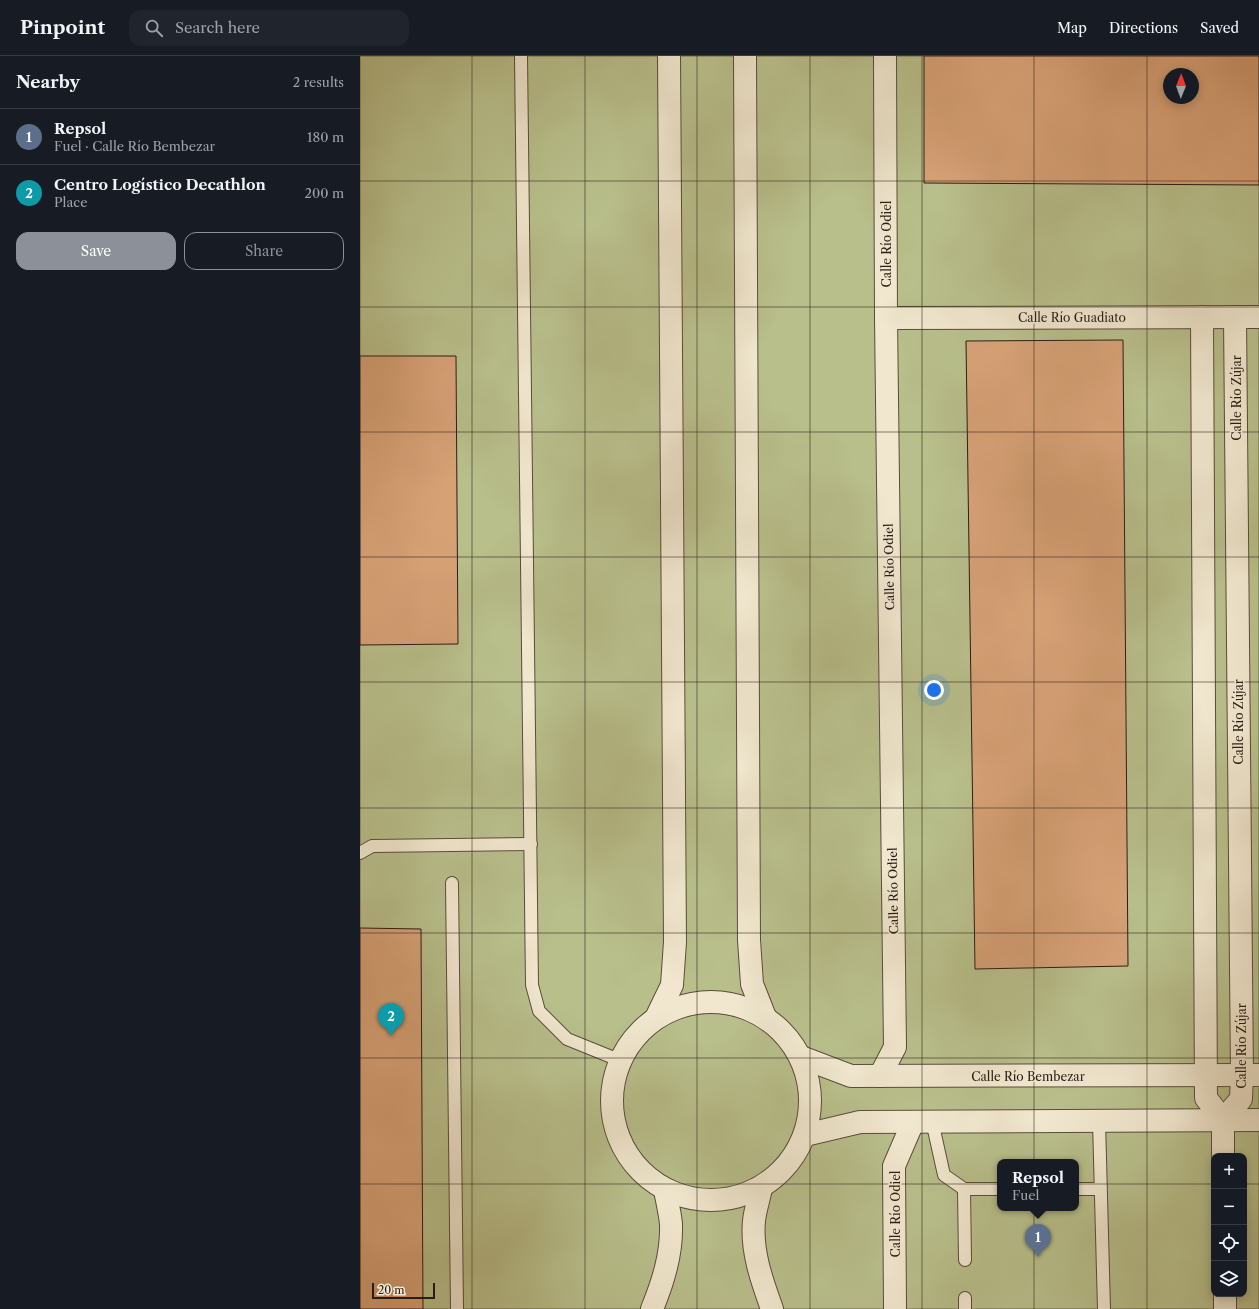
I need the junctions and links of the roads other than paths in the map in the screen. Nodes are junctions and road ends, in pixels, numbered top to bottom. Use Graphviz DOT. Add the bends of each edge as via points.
graph roads {
  1 [pos="521,56"];
  2 [pos="669,56"];
  3 [pos="744,56"];
  4 [pos="885,56"];
  5 [pos="1202,317"];
  6 [pos="1235,317"];
  7 [pos="1259,317"];
  8 [pos="886,318"];
  9 [pos="531,844"];
  10 [pos="360,853"];
  11 [pos="452,883"];
  12 [pos="765,1017"];
  13 [pos="656,1018"];
  14 [pos="801,1057"];
  15 [pos="620,1060"];
  16 [pos="880,1076"];
  17 [pos="1206,1076"];
  18 [pos="1250,1076"];
  19 [pos="1223,1120"];
  20 [pos="1259,1120"];
  21 [pos="1100,1121"];
  22 [pos="923,1122"];
  23 [pos="805,1135"];
  24 [pos="1223,1153"];
  25 [pos="761,1188"];
  26 [pos="964,1189"];
  27 [pos="997,1189"];
  28 [pos="1079,1189"];
  29 [pos="1100,1189"];
  30 [pos="665,1190"];
  31 [pos="964,1260"];
  32 [pos="1225,1297"];
  33 [pos="457,1309"];
  34 [pos="652,1309"];
  35 [pos="772,1309"];
  36 [pos="895,1309"];
  37 [pos="1104,1309"];
  38 [pos="1225,1309"];
  1 -- 9 [label="lane"];
  2 -- 13 [label="street" via="675,942 672,985"];
  3 -- 12 [label="street" via="749,940 752,984"];
  4 -- 8 [label="street, Calle Río Odiel"];
  5 -- 6 [label="street, Calle Río Guadiato"];
  5 -- 8 [label="street, Calle Río Guadiato"];
  5 -- 17 [label="street"];
  6 -- 7 [label="street, Calle Río Guadiato"];
  6 -- 18 [label="street, Calle Río Zújar"];
  8 -- 16 [label="street, Calle Río Odiel" via="895,1047"];
  9 -- 10 [label="lane" via="372,846"];
  9 -- 15 [label="lane" via="532,985 539,1011 567,1039"];
  11 -- 33 [label="lane"];
  12 -- 13 [label="street" via="739,1005 711,1001 682,1005"];
  12 -- 14 [label="street" via="786,1035"];
  13 -- 15 [label="street" via="635,1036"];
  14 -- 16 [label="street, Calle Río Bembezar" via="851,1076"];
  14 -- 23 [label="street" via="810,1089 811,1109"];
  15 -- 30 [label="street" via="612,1086 611,1113 617,1135 627,1156 644,1176"];
  16 -- 17 [label="street, Calle Río Bembezar"];
  17 -- 18 [label="street, Calle Río Bembezar"];
  17 -- 19 [label="street" via="1206,1098"];
  18 -- 19 [label="street, Calle Río Zújar" via="1241,1099"];
  19 -- 20 [label="street"];
  19 -- 21 [label="street"];
  19 -- 24 [label="street"];
  21 -- 22 [label="street"];
  21 -- 29 [label="lane"];
  22 -- 23 [label="street" via="860,1122"];
  22 -- 26 [label="lane" via="944,1175"];
  22 -- 36 [label="street, Calle Río Odiel" via="894,1166"];
  23 -- 25 [label="street" via="788,1165"];
  25 -- 30 [label="street" via="738,1198 713,1201 688,1199"];
  25 -- 35 [label="street" via="754,1221 756,1256"];
  26 -- 27 [label="lane"];
  26 -- 31 [label="lane"];
  28 -- 29 [label="lane"];
  29 -- 37 [label="lane"];
  30 -- 34 [label="street" via="671,1223 669,1251"];
  32 -- 38 [label="street"];
}
